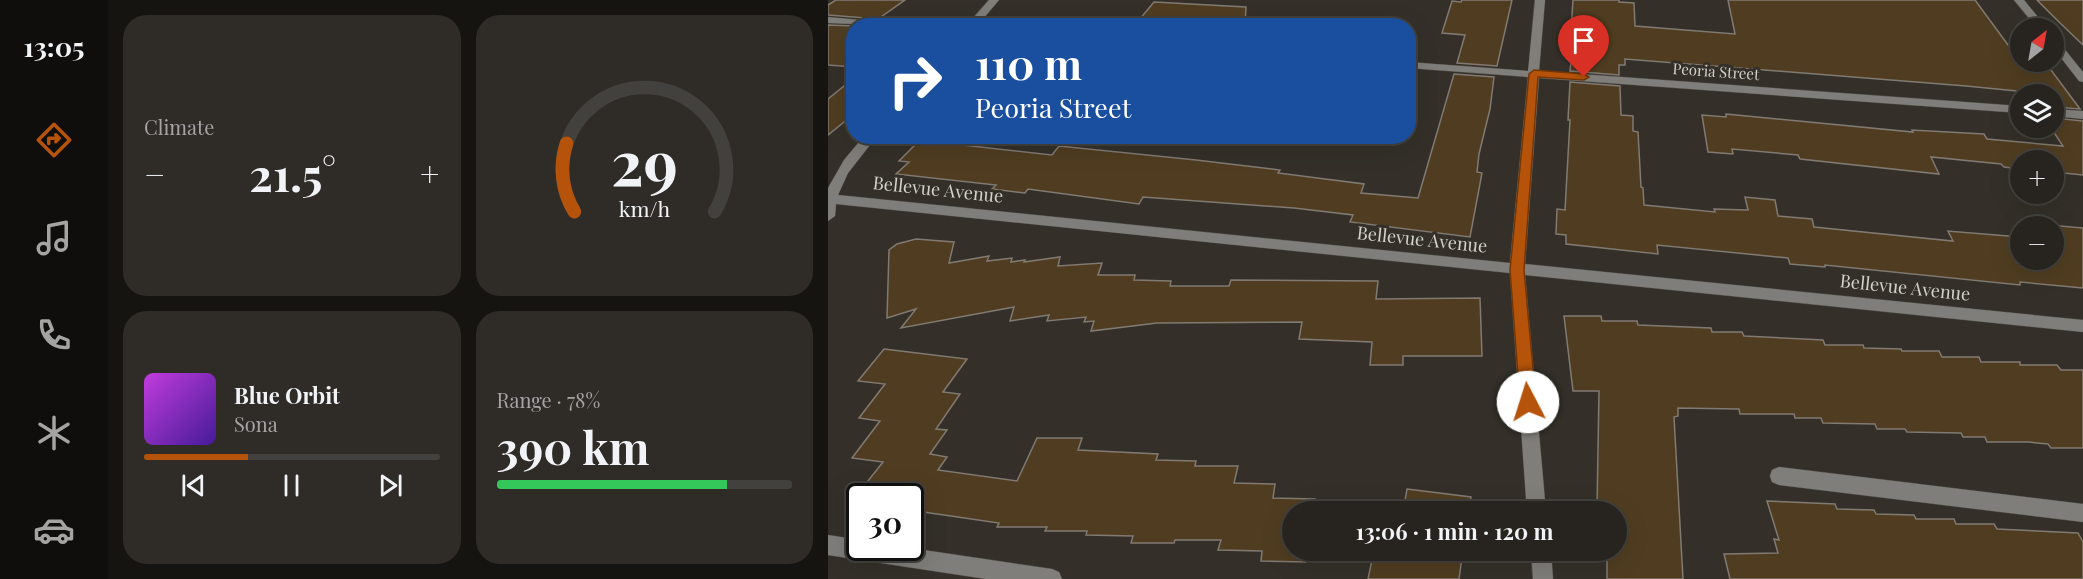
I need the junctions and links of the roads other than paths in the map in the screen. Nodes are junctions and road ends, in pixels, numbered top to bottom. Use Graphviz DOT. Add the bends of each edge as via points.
graph roads {
  1 [pos="994,0"];
  2 [pos="1540,0"];
  3 [pos="2019,0"];
  4 [pos="978,18"];
  5 [pos="2034,18"];
  6 [pos="828,20"];
  7 [pos="846,22"];
  8 [pos="2064,55"];
  9 [pos="1416,65"];
  10 [pos="1534,74"];
  11 [pos="2083,79"];
  12 [pos="2010,109"];
  13 [pos="2064,114"];
  14 [pos="2083,115"];
  15 [pos="864,144"];
  16 [pos="828,199"];
  17 [pos="828,216"];
  18 [pos="1517,270"];
  19 [pos="2083,326"];
  20 [pos="1779,476"];
  21 [pos="1537,501"];
  22 [pos="2083,513"];
  23 [pos="828,545"];
  24 [pos="1542,561"];
  25 [pos="1052,579"];
  26 [pos="1543,579"];
  1 -- 4 [label="street"];
  2 -- 10 [label="street"];
  3 -- 5 [label="street"];
  6 -- 7 [label="street"];
  8 -- 11 [label="street"];
  9 -- 10 [label="street, Peoria Street"];
  10 -- 12 [label="street, Peoria Street"];
  10 -- 18 [label="street"];
  13 -- 14 [label="street"];
  15 -- 16 [label="street" via="849,161"];
  16 -- 17 [label="street"];
  16 -- 18 [label="street, Bellevue Avenue"];
  18 -- 19 [label="street, Bellevue Avenue"];
  18 -- 21 [label="street"];
  20 -- 22 [label="street"];
  23 -- 25 [label="street"];
  24 -- 26 [label="street"];
}
